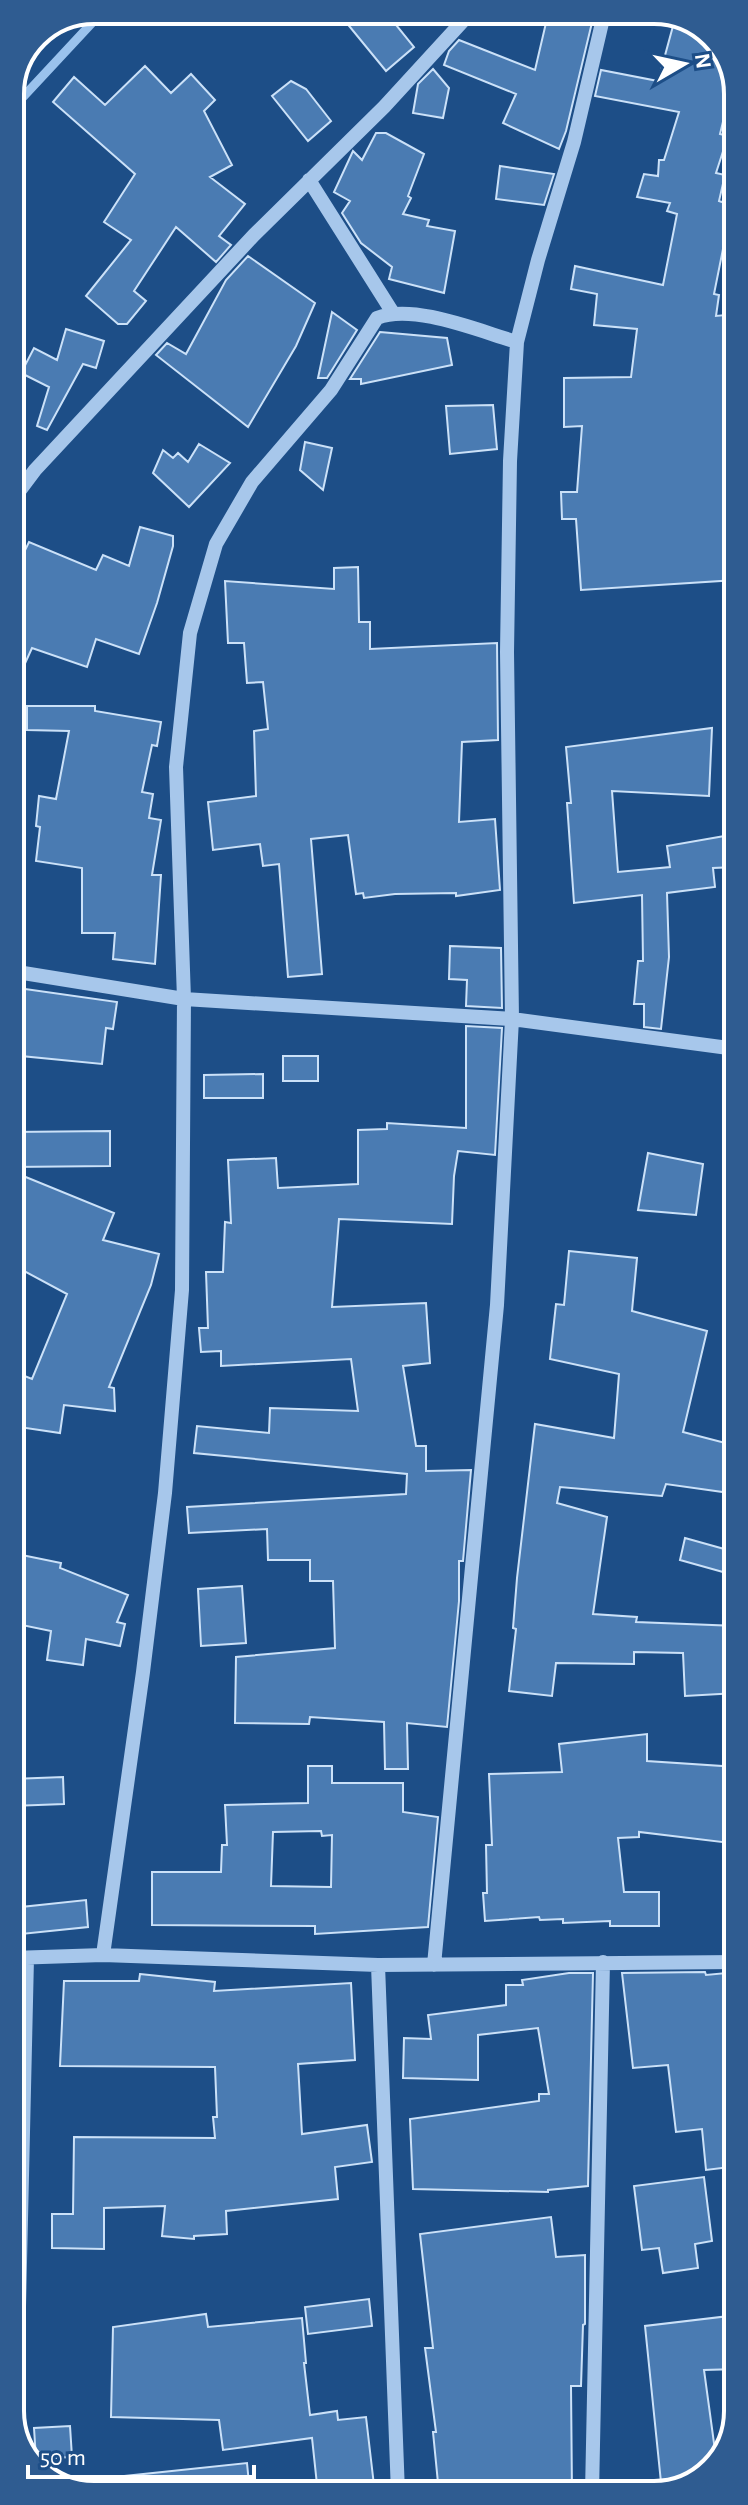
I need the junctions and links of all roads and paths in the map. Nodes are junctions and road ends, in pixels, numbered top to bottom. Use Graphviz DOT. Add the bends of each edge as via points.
graph roads {
  1 [pos="460,24"];
  2 [pos="602,24"];
  3 [pos="309,180"];
  4 [pos="393,313"];
  5 [pos="517,342"];
  6 [pos="24,486"];
  7 [pos="24,973"];
  8 [pos="184,999"];
  9 [pos="512,1019"];
  10 [pos="724,1047"];
  11 [pos="103,1955"];
  12 [pos="24,1958"];
  13 [pos="603,1962"];
  14 [pos="724,1962"];
  15 [pos="378,1965"];
  16 [pos="434,1965"];
  17 [pos="398,2481"];
  18 [pos="592,2481"];
  1 -- 3 [label="street"];
  2 -- 5 [label="street"];
  3 -- 4 [label="street"];
  3 -- 6 [label="street"];
  4 -- 5 [label="street" via="415,313"];
  4 -- 8 [label="street" via="377,318 331,390 252,482 216,544 190,633 176,767"];
  5 -- 9 [label="street" via="507,652"];
  7 -- 8 [label="street"];
  8 -- 9 [label="street"];
  8 -- 11 [label="street" via="182,1290 167,1477"];
  9 -- 10 [label="street"];
  9 -- 16 [label="street" via="497,1305"];
  11 -- 12 [label="street"];
  11 -- 15 [label="street"];
  13 -- 14 [label="street"];
  13 -- 16 [label="street"];
  13 -- 18 [label="street"];
  15 -- 16 [label="street"];
  15 -- 17 [label="street"];
}
